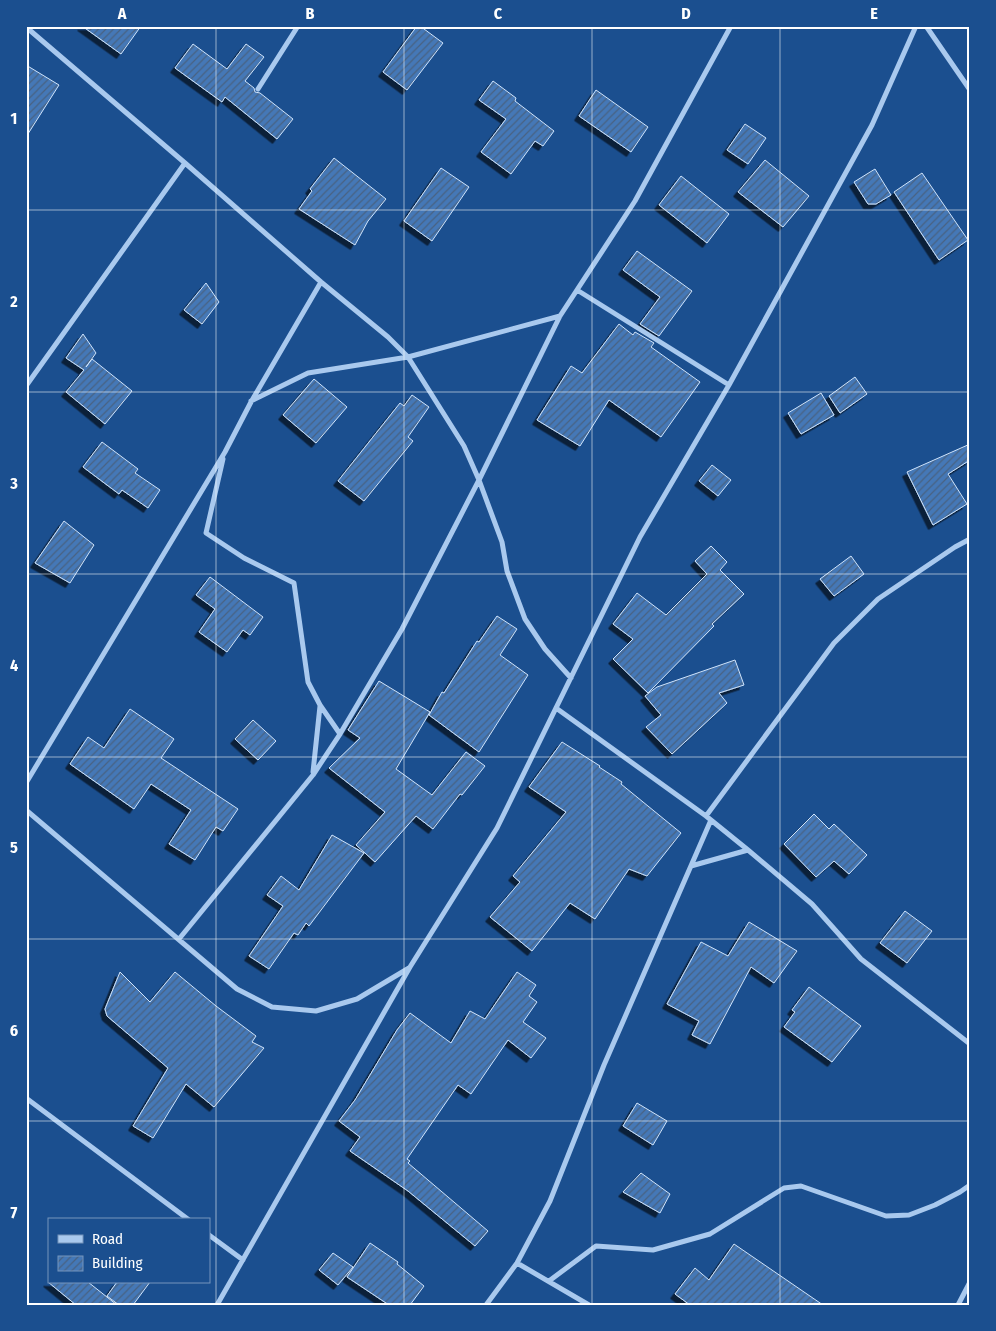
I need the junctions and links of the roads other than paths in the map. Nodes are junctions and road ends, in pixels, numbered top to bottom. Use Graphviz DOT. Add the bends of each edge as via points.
graph roads {
  1 [pos="298,26"];
  2 [pos="731,26"];
  3 [pos="916,26"];
  4 [pos="926,26"];
  5 [pos="26,27"];
  6 [pos="258,89"];
  7 [pos="970,90"];
  8 [pos="186,163"];
  9 [pos="321,282"];
  10 [pos="577,290"];
  11 [pos="560,316"];
  12 [pos="408,357"];
  13 [pos="729,385"];
  14 [pos="26,386"];
  15 [pos="251,402"];
  16 [pos="225,452"];
  17 [pos="479,480"];
  18 [pos="970,539"];
  19 [pos="570,678"];
  20 [pos="320,705"];
  21 [pos="556,708"];
  22 [pos="340,734"];
  23 [pos="312,775"];
  24 [pos="26,783"];
  25 [pos="26,810"];
  26 [pos="708,818"];
  27 [pos="748,850"];
  28 [pos="691,866"];
  29 [pos="179,939"];
  30 [pos="410,967"];
  31 [pos="970,1044"];
  32 [pos="26,1098"];
  33 [pos="970,1185"];
  34 [pos="186,1218"];
  35 [pos="210,1235"];
  36 [pos="243,1260"];
  37 [pos="517,1263"];
  38 [pos="549,1281"];
  39 [pos="970,1282"];
  40 [pos="216,1305"];
  41 [pos="486,1305"];
  42 [pos="589,1305"];
  43 [pos="958,1305"];
  1 -- 6 [label="street"];
  2 -- 10 [label="street" via="635,201"];
  3 -- 13 [label="street" via="872,125"];
  4 -- 7 [label="street"];
  5 -- 8 [label="street"];
  8 -- 9 [label="street"];
  8 -- 14 [label="street"];
  9 -- 12 [label="street"];
  9 -- 15 [label="street"];
  10 -- 11 [label="street"];
  10 -- 13 [label="street"];
  11 -- 12 [label="street"];
  11 -- 17 [label="street"];
  12 -- 15 [label="street" via="308,373"];
  12 -- 17 [label="street" via="464,446"];
  13 -- 19 [label="street" via="640,537"];
  15 -- 16 [label="street"];
  16 -- 20 [label="street" via="206,533 244,558 294,583 308,682"];
  16 -- 24 [label="street"];
  17 -- 19 [label="street" via="525,619"];
  17 -- 22 [label="street" via="402,629"];
  18 -- 26 [label="street" via="878,599 834,643"];
  19 -- 21 [label="street"];
  20 -- 22 [label="street"];
  20 -- 23 [label="street"];
  21 -- 26 [label="street"];
  21 -- 30 [label="street" via="497,828"];
  22 -- 23 [label="street"];
  23 -- 29 [label="street"];
  25 -- 29 [label="street"];
  26 -- 27 [label="street"];
  26 -- 28 [label="street"];
  27 -- 28 [label="street"];
  27 -- 31 [label="street" via="812,904 861,959"];
  28 -- 37 [label="street" via="604,1064 550,1201"];
  29 -- 30 [label="street" via="237,988 272,1007 316,1011 357,999"];
  30 -- 36 [label="street"];
  32 -- 34 [label="street"];
  33 -- 38 [label="street" via="918,1212 886,1216 801,1186 784,1188 710,1234 653,1250 596,1246"];
  35 -- 36 [label="street"];
  36 -- 40 [label="street"];
  37 -- 38 [label="street"];
  37 -- 41 [label="street"];
  38 -- 42 [label="street"];
  39 -- 43 [label="street"];
}
